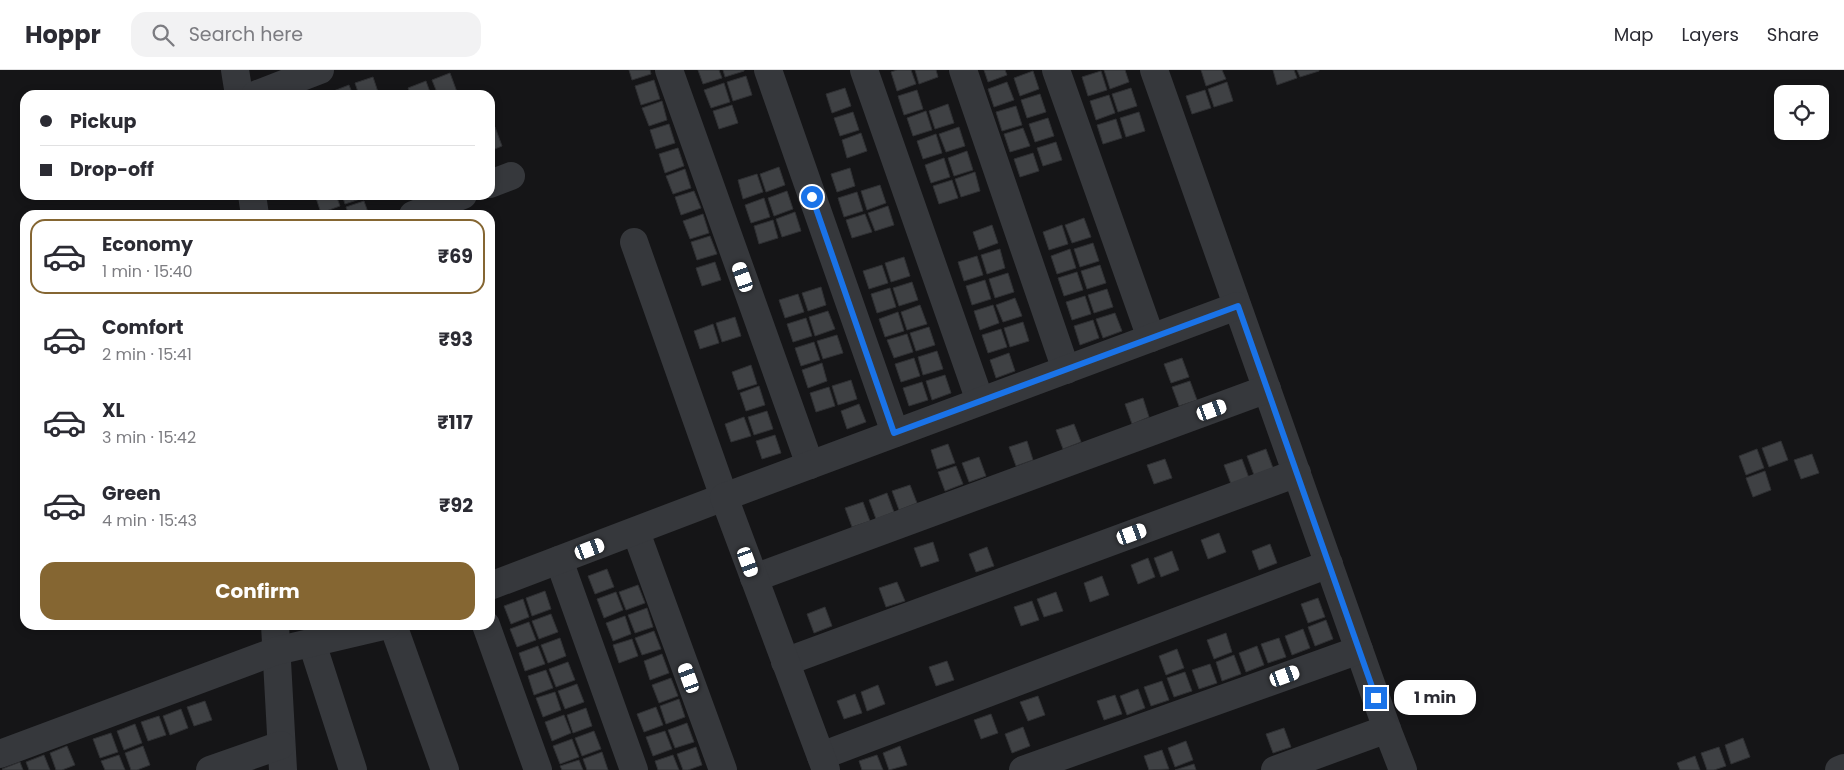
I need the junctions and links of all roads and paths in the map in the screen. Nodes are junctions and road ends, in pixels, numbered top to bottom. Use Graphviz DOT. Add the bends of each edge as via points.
graph roads {
  1 [pos="235,70"];
  2 [pos="320,70"];
  3 [pos="669,70"];
  4 [pos="768,70"];
  5 [pos="864,70"];
  6 [pos="963,70"];
  7 [pos="1056,70"];
  8 [pos="1154,70"];
  9 [pos="238,90"];
  10 [pos="268,90"];
  11 [pos="450,200"];
  12 [pos="425,210"];
  13 [pos="634,242"];
  14 [pos="1238,306"];
  15 [pos="1151,338"];
  16 [pos="1066,370"];
  17 [pos="1267,389"];
  18 [pos="980,401"];
  19 [pos="894,433"];
  20 [pos="810,464"];
  21 [pos="1297,473"];
  22 [pos="724,497"];
  23 [pos="636,532"];
  24 [pos="559,560"];
  25 [pos="1329,564"];
  26 [pos="754,578"];
  27 [pos="495,584"];
  28 [pos="366,630"];
  29 [pos="394,630"];
  30 [pos="488,630"];
  31 [pos="276,638"];
  32 [pos="312,643"];
  33 [pos="1359,650"];
  34 [pos="785,662"];
  35 [pos="1387,729"];
  36 [pos="0,754"];
  37 [pos="282,757"];
  38 [pos="823,763"];
  39 [pos="1844,768"];
  40 [pos="210,770"];
  41 [pos="353,770"];
  42 [pos="445,770"];
  43 [pos="538,770"];
  44 [pos="634,770"];
  45 [pos="723,770"];
  46 [pos="1023,770"];
  47 [pos="1275,770"];
  48 [pos="1402,770"];
  49 [pos="1839,770"];
  1 -- 9 [label="street"];
  2 -- 10 [label="street"];
  3 -- 20 [label="street"];
  4 -- 19 [label="street"];
  5 -- 18 [label="street"];
  6 -- 16 [label="street"];
  7 -- 15 [label="street"];
  8 -- 14 [label="street"];
  11 -- 12 [label="street"];
  13 -- 22 [label="street"];
  14 -- 15 [label="street"];
  14 -- 17 [label="street"];
  15 -- 16 [label="street"];
  16 -- 18 [label="street"];
  17 -- 21 [label="street"];
  17 -- 26 [label="street"];
  18 -- 19 [label="street"];
  19 -- 20 [label="street"];
  20 -- 22 [label="street"];
  21 -- 25 [label="street"];
  21 -- 34 [label="street"];
  22 -- 23 [label="street"];
  22 -- 26 [label="street"];
  23 -- 24 [label="street"];
  23 -- 45 [label="street"];
  24 -- 27 [label="street"];
  24 -- 44 [label="street"];
  25 -- 33 [label="street"];
  25 -- 38 [label="street"];
  26 -- 34 [label="street"];
  28 -- 32 [label="street"];
  29 -- 42 [label="street"];
  30 -- 43 [label="street"];
  31 -- 32 [label="street"];
  31 -- 36 [label="street"];
  31 -- 37 [label="street"];
  32 -- 41 [label="street"];
  33 -- 35 [label="street"];
  33 -- 46 [label="street"];
  34 -- 38 [label="street"];
  35 -- 47 [label="street"];
  35 -- 48 [label="street"];
  37 -- 40 [label="street"];
  39 -- 49 [label="street"];
}
